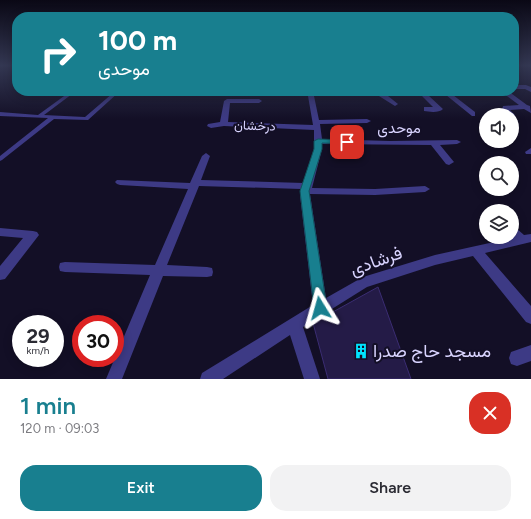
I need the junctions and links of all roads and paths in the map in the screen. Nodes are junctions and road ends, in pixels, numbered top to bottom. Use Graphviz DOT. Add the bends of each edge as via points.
graph roads {
  1 [pos="519,87"];
  2 [pos="530,90"];
  3 [pos="67,96"];
  4 [pos="112,96"];
  5 [pos="311,96"];
  6 [pos="384,96"];
  7 [pos="425,96"];
  8 [pos="451,96"];
  9 [pos="511,96"];
  10 [pos="259,101"];
  11 [pos="395,104"];
  12 [pos="427,109"];
  13 [pos="519,109"];
  14 [pos="530,109"];
  15 [pos="0,114"];
  16 [pos="472,114"];
  17 [pos="39,116"];
  18 [pos="53,117"];
  19 [pos="367,122"];
  20 [pos="224,124"];
  21 [pos="316,125"];
  22 [pos="211,126"];
  23 [pos="318,141"];
  24 [pos="433,142"];
  25 [pos="457,142"];
  26 [pos="206,156"];
  27 [pos="0,159"];
  28 [pos="449,162"];
  29 [pos="120,182"];
  30 [pos="194,184"];
  31 [pos="306,189"];
  32 [pos="425,189"];
  33 [pos="0,232"];
  34 [pos="522,236"];
  35 [pos="476,251"];
  36 [pos="65,267"];
  37 [pos="159,271"];
  38 [pos="207,272"];
  39 [pos="0,276"];
  40 [pos="320,308"];
  41 [pos="531,317"];
  42 [pos="294,324"];
  43 [pos="114,379"];
  44 [pos="208,379"];
  45 [pos="312,379"];
  1 -- 2 [label="street"];
  3 -- 17 [label="lane"];
  4 -- 18 [label="lane" via="86,119"];
  5 -- 21 [label="street"];
  6 -- 11 [label="street"];
  7 -- 12 [label="street" via="439,109"];
  8 -- 16 [label="street"];
  9 -- 14 [label="street"];
  10 -- 20 [label="street, درخشان" via="227,101"];
  13 -- 14 [label="street"];
  15 -- 17 [label="lane"];
  17 -- 18 [label="lane"];
  18 -- 27 [label="lane"];
  19 -- 21 [label="street, درخشان"];
  20 -- 21 [label="street, درخشان"];
  20 -- 22 [label="street"];
  21 -- 23 [label="street"];
  23 -- 24 [label="street, موحدی"];
  23 -- 31 [label="street"];
  24 -- 25 [label="street, موحدی"];
  24 -- 28 [label="street"];
  26 -- 30 [label="street"];
  29 -- 30 [label="street"];
  30 -- 31 [label="street"];
  30 -- 37 [label="street"];
  31 -- 32 [label="street" via="375,192"];
  31 -- 40 [label="street"];
  33 -- 39 [label="street" via="34,235"];
  34 -- 35 [label="street, فرشادی"];
  35 -- 40 [label="street, فرشادی" via="435,260 363,283"];
  35 -- 41 [label="street"];
  36 -- 37 [label="street"];
  37 -- 38 [label="street"];
  37 -- 43 [label="street"];
  40 -- 42 [label="street, فرشادی"];
  42 -- 44 [label="street, فرشادی"];
  42 -- 45 [label="street"];
}
